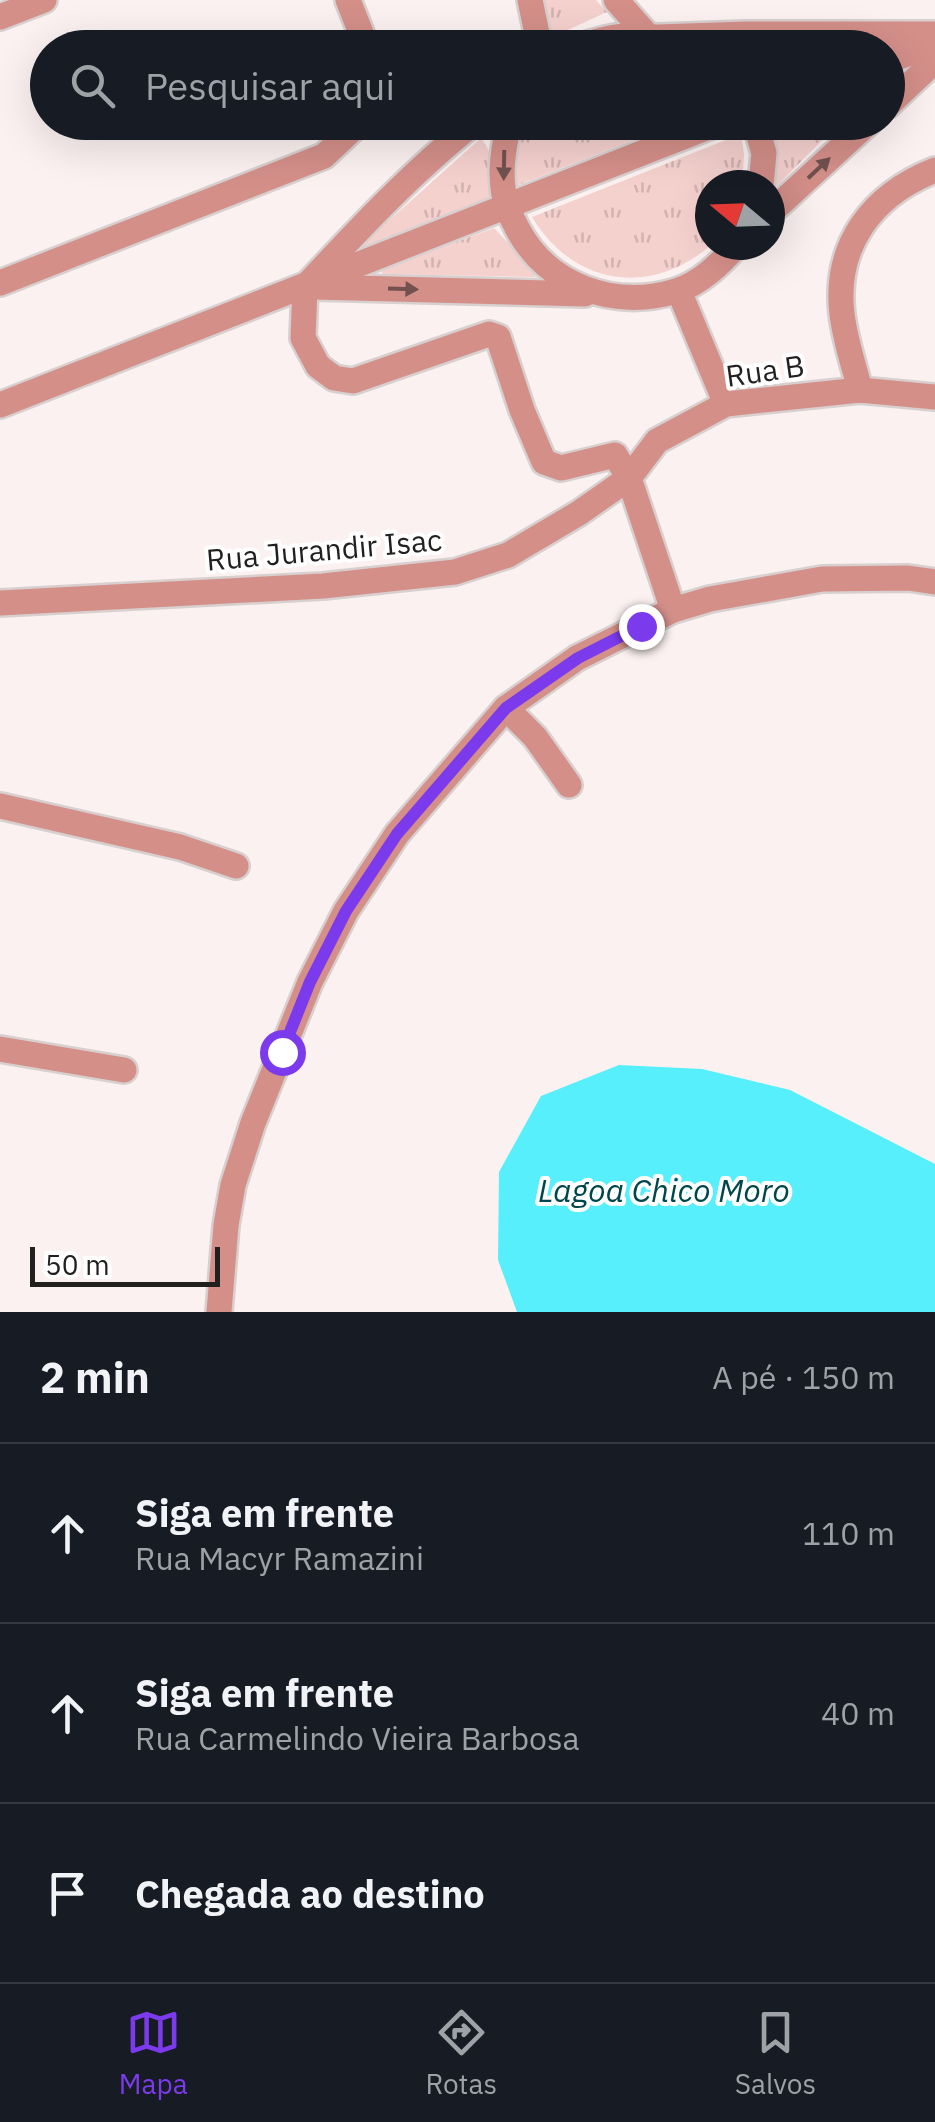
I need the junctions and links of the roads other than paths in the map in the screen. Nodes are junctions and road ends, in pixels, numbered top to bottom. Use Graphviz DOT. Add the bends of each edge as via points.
graph roads {
  1 [pos="348,0"];
  2 [pos="530,0"];
  3 [pos="616,0"];
  4 [pos="40,1"];
  5 [pos="0,17"];
  6 [pos="360,30"];
  7 [pos="536,30"];
  8 [pos="646,30"];
  9 [pos="905,34"];
  10 [pos="935,34"];
  11 [pos="935,44"];
  12 [pos="905,55"];
  13 [pos="935,61"];
  14 [pos="905,89"];
  15 [pos="341,140"];
  16 [pos="452,140"];
  17 [pos="506,140"];
  18 [pos="677,140"];
  19 [pos="760,140"];
  20 [pos="849,140"];
  21 [pos="762,170"];
  22 [pos="935,170"];
  23 [pos="785,200"];
  24 [pos="507,208"];
  25 [pos="724,260"];
  26 [pos="0,283"];
  27 [pos="305,287"];
  28 [pos="679,290"];
  29 [pos="598,294"];
  30 [pos="860,390"];
  31 [pos="935,397"];
  32 [pos="726,404"];
  33 [pos="0,405"];
  34 [pos="629,478"];
  35 [pos="935,582"];
  36 [pos="0,604"];
  37 [pos="673,610"];
  38 [pos="506,708"];
  39 [pos="569,785"];
  40 [pos="0,806"];
  41 [pos="236,866"];
  42 [pos="0,1049"];
  43 [pos="124,1070"];
  44 [pos="220,1312"];
  1 -- 6 [label="street"];
  2 -- 7 [label="street"];
  3 -- 8 [label="street"];
  4 -- 5 [label="street"];
  9 -- 10 [label="street"];
  11 -- 12 [label="street"];
  13 -- 14 [label="street"];
  15 -- 26 [label="street" via="324,156"];
  16 -- 27 [label="street"];
  17 -- 24 [label="street, one-way" via="501,164"];
  18 -- 24 [label="street"];
  19 -- 21 [label="street"];
  23 -- 20 [label="street, one-way"];
  22 -- 30 [label="street" via="896,189 850,244 841,276 842,315"];
  24 -- 27 [label="street"];
  24 -- 29 [label="street" via="527,246 558,276"];
  25 -- 28 [label="street"];
  27 -- 29 [label="street, one-way"];
  27 -- 33 [label="street"];
  27 -- 34 [label="street" via="303,338 318,366 334,378 353,381 488,334 498,337 544,462 561,468 615,455"];
  28 -- 29 [label="street" via="638,299"];
  28 -- 32 [label="street"];
  30 -- 31 [label="street, Rua B"];
  30 -- 32 [label="street, Rua B"];
  32 -- 34 [label="street, Rua B" via="657,441"];
  34 -- 36 [label="street, Rua Jurandir Isac" via="508,555 455,572"];
  34 -- 37 [label="street"];
  35 -- 37 [label="street" via="822,579"];
  37 -- 38 [label="street" via="578,658"];
  38 -- 39 [label="street"];
  38 -- 44 [label="street" via="397,834 310,982 233,1185"];
  40 -- 41 [label="street"];
  42 -- 43 [label="street"];
}
